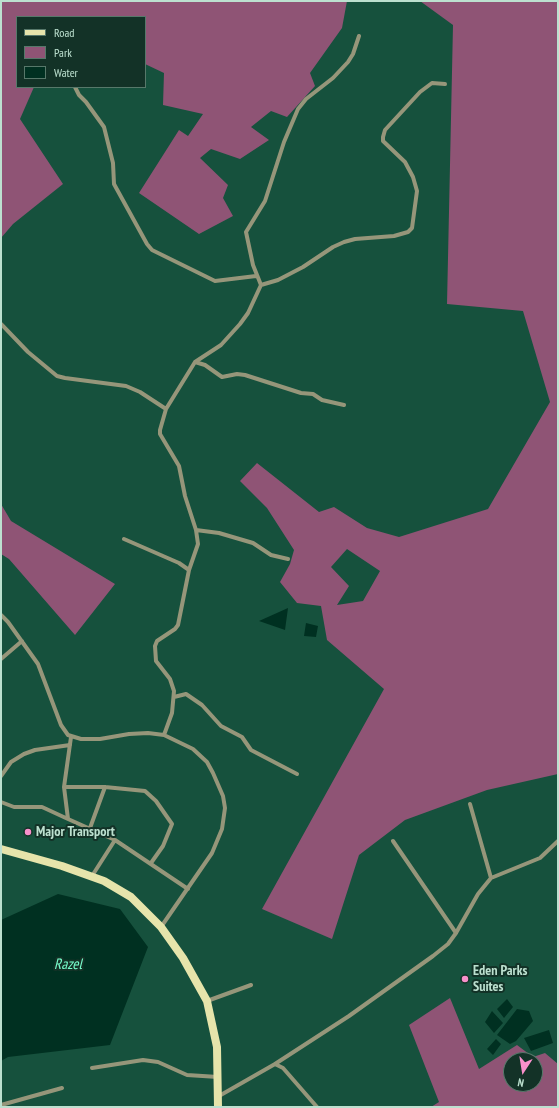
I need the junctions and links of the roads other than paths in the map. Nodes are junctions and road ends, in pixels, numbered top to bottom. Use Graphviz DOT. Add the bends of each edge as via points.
graph roads {
  1 [pos="359,36"];
  2 [pos="444,84"];
  3 [pos="76,88"];
  4 [pos="256,276"];
  5 [pos="261,285"];
  6 [pos="1,324"];
  7 [pos="194,362"];
  8 [pos="344,405"];
  9 [pos="166,409"];
  10 [pos="196,530"];
  11 [pos="124,539"];
  12 [pos="288,559"];
  13 [pos="188,570"];
  14 [pos="1,615"];
  15 [pos="22,641"];
  16 [pos="1,659"];
  17 [pos="174,697"];
  18 [pos="164,735"];
  19 [pos="71,737"];
  20 [pos="70,745"];
  21 [pos="297,774"];
  22 [pos="1,776"];
  23 [pos="64,786"];
  24 [pos="106,787"];
  25 [pos="1,802"];
  26 [pos="470,804"];
  27 [pos="68,819"];
  28 [pos="90,828"];
  29 [pos="115,840"];
  30 [pos="394,841"];
  31 [pos="558,841"];
  32 [pos="1,849"];
  33 [pos="151,863"];
  34 [pos="91,876"];
  35 [pos="491,878"];
  36 [pos="188,889"];
  37 [pos="161,927"];
  38 [pos="456,933"];
  39 [pos="251,985"];
  40 [pos="206,1001"];
  41 [pos="274,1064"];
  42 [pos="92,1068"];
  43 [pos="218,1077"];
  44 [pos="62,1088"];
  45 [pos="217,1104"];
  46 [pos="1,1105"];
  47 [pos="317,1107"];
  1 -- 4 [label="street" via="348,62 302,104 284,142 265,201 246,232"];
  2 -- 5 [label="street" via="432,83 420,92 385,130 383,137 383,141 405,162 413,177 417,191 412,228 408,232 394,236 344,242 278,280"];
  3 -- 4 [label="street" via="104,126 113,163 114,184 152,250 215,281"];
  4 -- 5 [label="street"];
  5 -- 7 [label="street" via="240,324 221,345"];
  6 -- 9 [label="street" via="28,352 57,376 126,386"];
  7 -- 8 [label="street" via="205,365 222,377 245,375"];
  7 -- 9 [label="street"];
  9 -- 10 [label="street" via="160,434 179,466"];
  10 -- 12 [label="street" via="219,533 253,543 271,555"];
  10 -- 13 [label="street" via="198,544"];
  11 -- 13 [label="street"];
  13 -- 17 [label="street" via="178,625 157,641 155,646 156,661 170,679"];
  14 -- 15 [label="street"];
  15 -- 16 [label="street"];
  15 -- 19 [label="street" via="38,664 60,725"];
  17 -- 18 [label="street" via="172,713"];
  17 -- 21 [label="street" via="186,694 202,705 221,726 242,737 251,750"];
  18 -- 19 [label="street" via="129,734 100,739"];
  18 -- 36 [label="street" via="192,749 207,762 223,796 225,808 225,818 218,840"];
  19 -- 20 [label="street"];
  20 -- 22 [label="street" via="24,754 11,762"];
  20 -- 23 [label="street"];
  23 -- 24 [label="street"];
  23 -- 27 [label="street"];
  24 -- 28 [label="street"];
  24 -- 33 [label="street" via="145,791 156,801 172,824 163,846"];
  25 -- 27 [label="street" via="14,807 42,807"];
  26 -- 35 [label="street"];
  27 -- 28 [label="street"];
  28 -- 29 [label="street"];
  29 -- 33 [label="street"];
  29 -- 34 [label="street"];
  30 -- 38 [label="street"];
  31 -- 35 [label="street" via="540,858"];
  32 -- 34 [label="main road"];
  33 -- 36 [label="street"];
  34 -- 37 [label="main road" via="131,898"];
  35 -- 38 [label="street" via="478,894"];
  36 -- 37 [label="street"];
  37 -- 40 [label="main road" via="183,958"];
  38 -- 41 [label="street" via="448,944 433,956 349,1016"];
  39 -- 40 [label="street"];
  40 -- 43 [label="main road" via="215,1034"];
  41 -- 45 [label="street"];
  41 -- 47 [label="street" via="283,1068"];
  42 -- 43 [label="street" via="143,1060 158,1062 188,1075"];
  43 -- 45 [label="main road"];
  44 -- 46 [label="street"];
}
